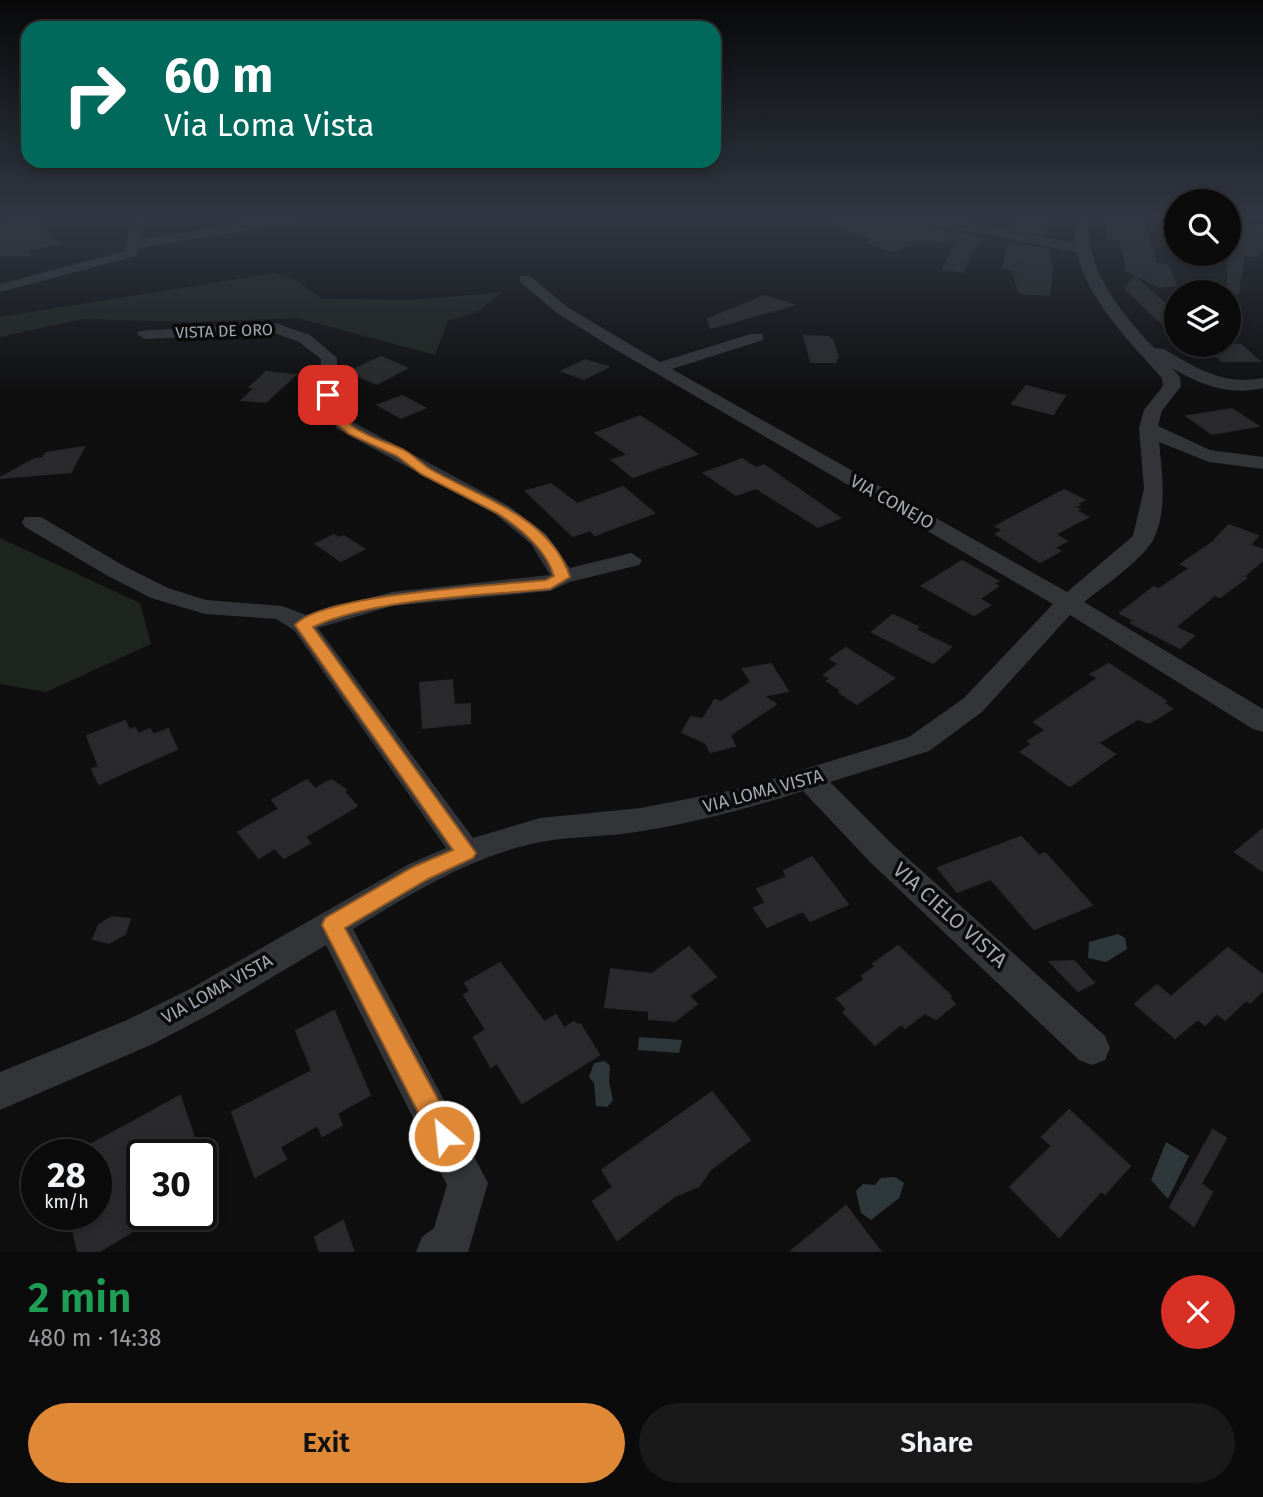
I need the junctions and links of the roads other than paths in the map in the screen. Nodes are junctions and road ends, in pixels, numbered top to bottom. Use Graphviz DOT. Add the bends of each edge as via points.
graph roads {
  1 [pos="45,276"];
  2 [pos="1094,276"];
  3 [pos="525,279"];
  4 [pos="0,288"];
  5 [pos="145,334"];
  6 [pos="757,337"];
  7 [pos="1141,344"];
  8 [pos="657,368"];
  9 [pos="1263,383"];
  10 [pos="1148,428"];
  11 [pos="1263,463"];
  12 [pos="33,522"];
  13 [pos="631,560"];
  14 [pos="562,577"];
  15 [pos="1068,603"];
  16 [pos="303,625"];
  17 [pos="1263,722"];
  18 [pos="810,780"];
  19 [pos="466,853"];
  20 [pos="332,925"];
  21 [pos="1092,1048"];
  22 [pos="0,1091"];
  23 [pos="437,1252"];
  1 -- 4 [label="street"];
  2 -- 7 [label="street"];
  3 -- 8 [label="street, VIA CONEJO" via="562,310"];
  5 -- 14 [label="street, VISTA DE ORO" via="290,330 329,358 328,395 344,425 525,525 558,562"];
  6 -- 8 [label="street"];
  7 -- 9 [label="street" via="1218,384 1249,388"];
  7 -- 10 [label="street" via="1171,377 1172,386 1153,411"];
  8 -- 15 [label="street, VIA CONEJO"];
  10 -- 11 [label="street" via="1198,455"];
  10 -- 15 [label="street, VIA LOMA VISTA" via="1154,489 1143,538"];
  12 -- 16 [label="street" via="177,600 209,608 277,612"];
  13 -- 14 [label="street"];
  14 -- 16 [label="street" via="550,584 364,605"];
  15 -- 17 [label="street, VIA CONEJO"];
  15 -- 18 [label="street, VIA LOMA VISTA" via="973,705 919,744"];
  16 -- 19 [label="street"];
  18 -- 19 [label="street, VIA LOMA VISTA" via="641,820 540,830"];
  18 -- 21 [label="street, VIA CIELO VISTA" via="881,853"];
  19 -- 20 [label="street, VIA LOMA VISTA" via="421,873"];
  20 -- 22 [label="street, VIA LOMA VISTA" via="140,1032"];
  20 -- 23 [label="street" via="468,1183 451,1241"];
}
